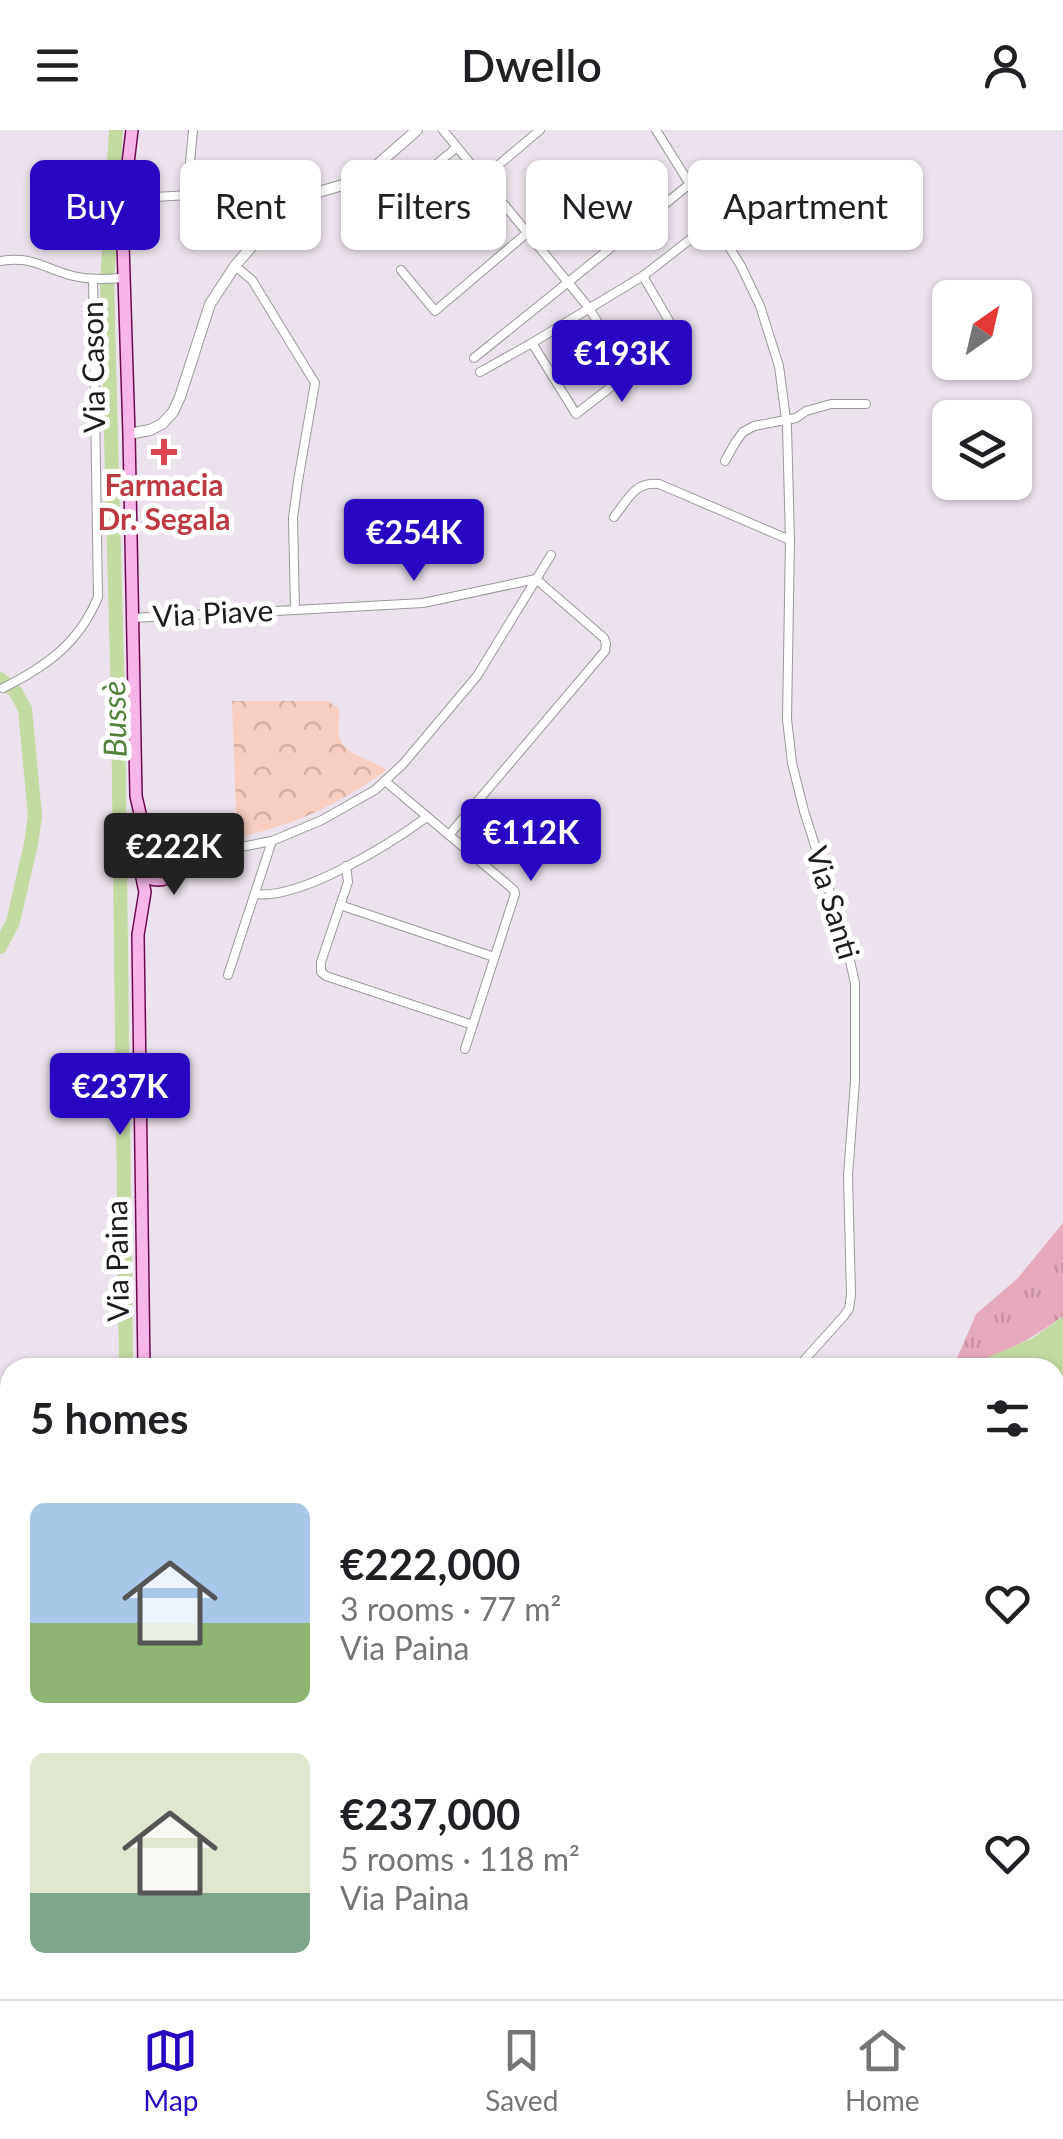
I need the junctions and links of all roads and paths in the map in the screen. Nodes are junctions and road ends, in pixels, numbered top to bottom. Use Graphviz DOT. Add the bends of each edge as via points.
graph roads {
  1 [pos="132,130"];
  2 [pos="194,130"];
  3 [pos="417,130"];
  4 [pos="443,130"];
  5 [pos="540,130"];
  6 [pos="656,130"];
  7 [pos="457,147"];
  8 [pos="129,160"];
  9 [pos="190,160"];
  10 [pos="441,160"];
  11 [pos="468,160"];
  12 [pos="504,160"];
  13 [pos="688,179"];
  14 [pos="688,186"];
  15 [pos="321,192"];
  16 [pos="506,207"];
  17 [pos="526,232"];
  18 [pos="526,234"];
  19 [pos="688,241"];
  20 [pos="123,250"];
  21 [pos="248,250"];
  22 [pos="541,250"];
  23 [pos="731,250"];
  24 [pos="0,262"];
  25 [pos="235,266"];
  26 [pos="400,270"];
  27 [pos="643,276"];
  28 [pos="123,278"];
  29 [pos="94,279"];
  30 [pos="568,283"];
  31 [pos="589,308"];
  32 [pos="676,333"];
  33 [pos="532,343"];
  34 [pos="676,350"];
  35 [pos="474,358"];
  36 [pos="480,372"];
  37 [pos="629,374"];
  38 [pos="866,404"];
  39 [pos="786,420"];
  40 [pos="129,434"];
  41 [pos="725,460"];
  42 [pos="614,517"];
  43 [pos="790,540"];
  44 [pos="551,555"];
  45 [pos="536,580"];
  46 [pos="296,610"];
  47 [pos="131,618"];
  48 [pos="3,688"];
  49 [pos="385,780"];
  50 [pos="139,809"];
  51 [pos="428,817"];
  52 [pos="449,834"];
  53 [pos="160,838"];
  54 [pos="272,841"];
  55 [pos="141,846"];
  56 [pos="175,846"];
  57 [pos="204,854"];
  58 [pos="346,866"];
  59 [pos="176,870"];
  60 [pos="141,873"];
  61 [pos="160,881"];
  62 [pos="255,894"];
  63 [pos="340,905"];
  64 [pos="141,914"];
  65 [pos="494,956"];
  66 [pos="228,976"];
  67 [pos="473,1025"];
  68 [pos="465,1049"];
  69 [pos="144,1358"];
  70 [pos="806,1358"];
  1 -- 8 [label="main road"];
  2 -- 9 [label="street"];
  3 -- 15 [label="street" via="360,180"];
  4 -- 7 [label="street"];
  5 -- 12 [label="street"];
  6 -- 13 [label="street, Via Santi"];
  7 -- 10 [label="street"];
  7 -- 11 [label="street"];
  14 -- 30 [label="street"];
  16 -- 17 [label="street"];
  18 -- 26 [label="street" via="435,311"];
  19 -- 27 [label="street"];
  20 -- 28 [label="main road"];
  21 -- 25 [label="street"];
  22 -- 30 [label="street"];
  23 -- 39 [label="street, Via Santi" via="760,306 779,366"];
  24 -- 29 [label="street, Via Cason" via="30,260"];
  25 -- 40 [label="street" via="210,304 172,412 162,424"];
  25 -- 46 [label="street, Via Piave" via="252,280 316,384 294,518"];
  27 -- 31 [label="street"];
  27 -- 32 [label="street"];
  28 -- 29 [label="street"];
  28 -- 40 [label="main road"];
  29 -- 48 [label="street, Via Cason" via="98,597 60,652"];
  30 -- 31 [label="street"];
  30 -- 35 [label="street"];
  31 -- 33 [label="street"];
  31 -- 37 [label="street"];
  33 -- 36 [label="street"];
  33 -- 37 [label="street" via="578,414"];
  34 -- 37 [label="street"];
  38 -- 39 [label="street" via="831,404"];
  39 -- 41 [label="street" via="743,432"];
  39 -- 43 [label="street, Via Santi"];
  40 -- 47 [label="main road"];
  42 -- 43 [label="street" via="647,482"];
  43 -- 70 [label="street, Via Santi" via="792,763 857,1003 848,1176 851,1296 843,1317"];
  44 -- 45 [label="street"];
  45 -- 46 [label="street, Via Piave" via="423,602"];
  45 -- 49 [label="street" via="477,676"];
  45 -- 52 [label="street" via="604,638 604,651"];
  46 -- 47 [label="street, Via Piave"];
  47 -- 50 [label="main road"];
  49 -- 51 [label="street"];
  49 -- 54 [label="street" via="322,820"];
  50 -- 53 [label="main road"];
  50 -- 55 [label="main road"];
  51 -- 52 [label="street"];
  51 -- 58 [label="street"];
  52 -- 65 [label="street" via="515,894"];
  53 -- 55 [label="main road"];
  53 -- 56 [label="main road"];
  54 -- 57 [label="street"];
  54 -- 62 [label="street"];
  55 -- 60 [label="main road"];
  56 -- 57 [label="street"];
  56 -- 59 [label="main road"];
  57 -- 59 [label="street"];
  58 -- 62 [label="street" via="280,892"];
  58 -- 63 [label="street"];
  59 -- 61 [label="main road"];
  60 -- 61 [label="main road"];
  60 -- 64 [label="main road, Via Paina"];
  61 -- 64 [label="main road, Via Paina"];
  62 -- 66 [label="street"];
  63 -- 65 [label="street"];
  63 -- 67 [label="street" via="321,962 326,976"];
  64 -- 69 [label="main road, Via Paina"];
  65 -- 67 [label="street"];
  67 -- 68 [label="street"];
}
